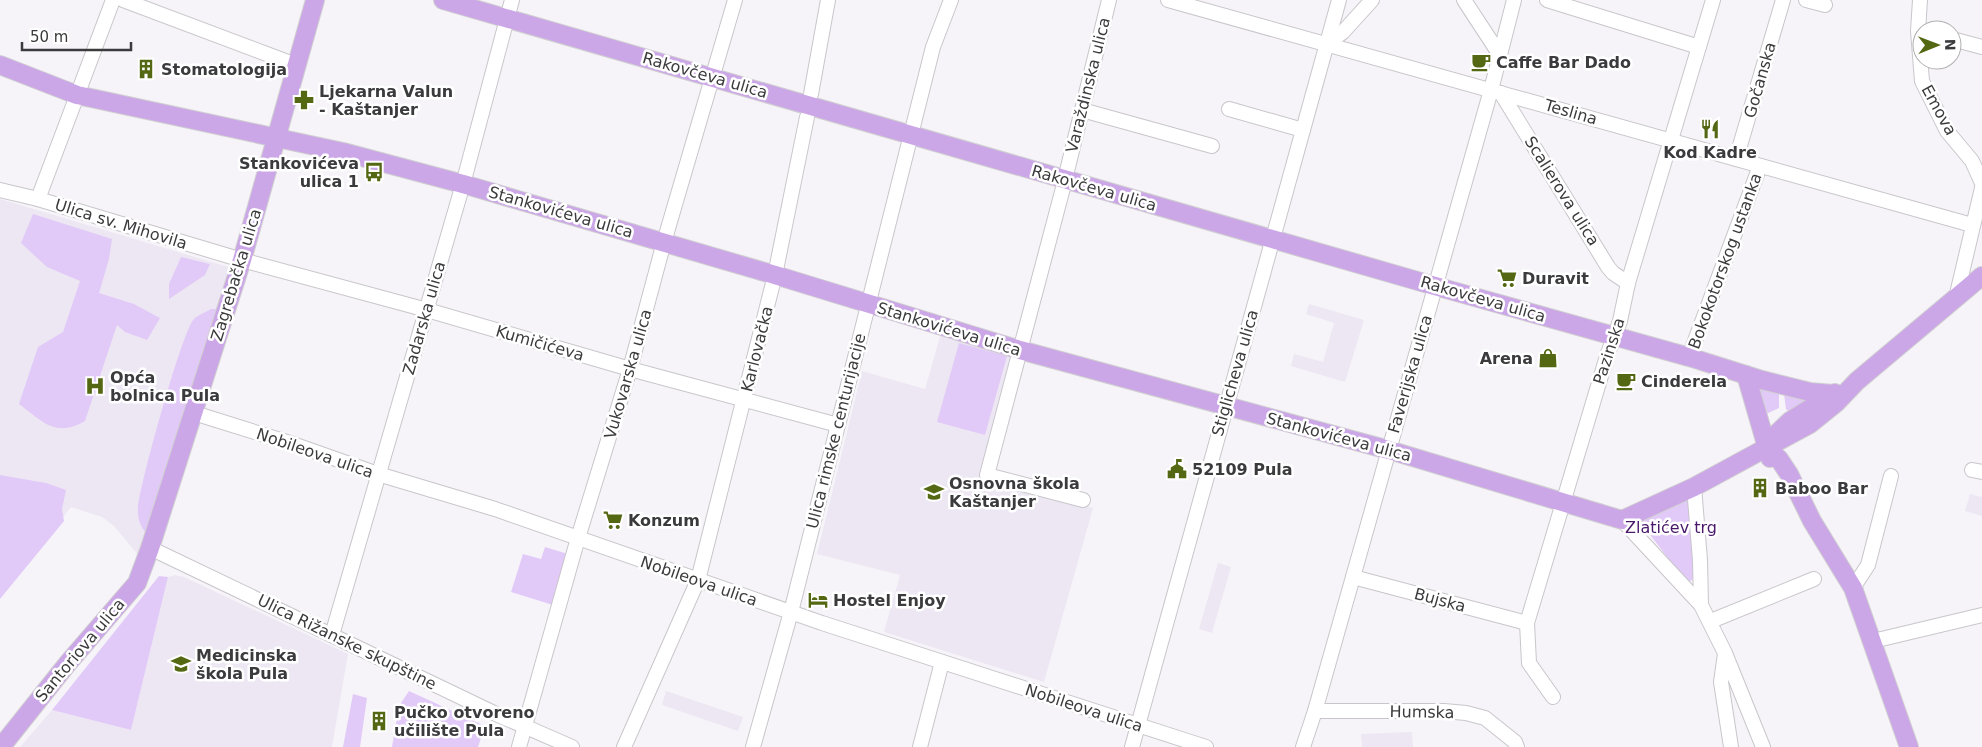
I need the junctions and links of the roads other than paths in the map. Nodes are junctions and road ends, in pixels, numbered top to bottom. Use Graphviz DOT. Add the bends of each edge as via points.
graph roads {
  1 [pos="113,0"];
  2 [pos="123,0"];
  3 [pos="315,0"];
  4 [pos="443,0"];
  5 [pos="512,0"];
  6 [pos="735,0"];
  7 [pos="828,0"];
  8 [pos="951,0"];
  9 [pos="1108,0"];
  10 [pos="1168,0"];
  11 [pos="1339,0"];
  12 [pos="1372,0"];
  13 [pos="1464,0"];
  14 [pos="1514,0"];
  15 [pos="1547,0"];
  16 [pos="1713,0"];
  17 [pos="1783,0"];
  18 [pos="1806,0"];
  19 [pos="1920,0"];
  20 [pos="1825,6"];
  21 [pos="507,18"];
  22 [pos="1920,20"];
  23 [pos="1962,42"];
  24 [pos="1326,44"];
  25 [pos="1699,47"];
  26 [pos="1982,47"];
  27 [pos="1500,54"];
  28 [pos="0,65"];
  29 [pos="296,65"];
  30 [pos="1922,70"];
  31 [pos="713,78"];
  32 [pos="1496,91"];
  33 [pos="811,94"];
  34 [pos="77,95"];
  35 [pos="1229,109"];
  36 [pos="1082,110"];
  37 [pos="807,117"];
  38 [pos="1303,130"];
  39 [pos="911,135"];
  40 [pos="276,136"];
  41 [pos="1670,140"];
  42 [pos="1212,146"];
  43 [pos="1736,159"];
  44 [pos="1760,166"];
  45 [pos="1067,170"];
  46 [pos="1982,183"];
  47 [pos="463,184"];
  48 [pos="1063,188"];
  49 [pos="1982,188"];
  50 [pos="0,190"];
  51 [pos="38,199"];
  52 [pos="1972,226"];
  53 [pos="1272,239"];
  54 [pos="664,242"];
  55 [pos="242,260"];
  56 [pos="775,275"];
  57 [pos="1982,276"];
  58 [pos="1628,283"];
  59 [pos="1435,286"];
  60 [pos="1956,298"];
  61 [pos="868,304"];
  62 [pos="427,310"];
  63 [pos="1615,337"];
  64 [pos="1020,350"];
  65 [pos="1689,357"];
  66 [pos="630,369"];
  67 [pos="1746,375"];
  68 [pos="1857,381"];
  69 [pos="1833,394"];
  70 [pos="745,400"];
  71 [pos="1225,406"];
  72 [pos="194,413"];
  73 [pos="838,425"];
  74 [pos="1798,431"];
  75 [pos="1767,448"];
  76 [pos="1389,450"];
  77 [pos="378,474"];
  78 [pos="1789,474"];
  79 [pos="1891,476"];
  80 [pos="1694,487"];
  81 [pos="1083,500"];
  82 [pos="1563,501"];
  83 [pos="1622,520"];
  84 [pos="1812,521"];
  85 [pos="578,538"];
  86 [pos="150,548"];
  87 [pos="1353,576"];
  88 [pos="1814,579"];
  89 [pos="698,580"];
  90 [pos="1854,588"];
  91 [pos="1701,605"];
  92 [pos="791,612"];
  93 [pos="1982,615"];
  94 [pos="1710,621"];
  95 [pos="1527,623"];
  96 [pos="332,634"];
  97 [pos="1873,642"];
  98 [pos="1726,653"];
  99 [pos="942,662"];
  100 [pos="1553,697"];
  101 [pos="1315,711"];
  102 [pos="1138,725"];
  103 [pos="525,726"];
  104 [pos="1,747"];
  105 [pos="519,747"];
  106 [pos="572,747"];
  107 [pos="624,747"];
  108 [pos="753,747"];
  109 [pos="920,747"];
  110 [pos="1132,747"];
  111 [pos="1206,747"];
  112 [pos="1303,747"];
  113 [pos="1518,747"];
  114 [pos="1731,747"];
  115 [pos="1763,747"];
  116 [pos="1909,747"];
  1 -- 34 [label="street"];
  2 -- 29 [label="street"];
  3 -- 29 [label="main road, Zagrebačka ulica"];
  4 -- 21 [label="main road, Rakovčeva ulica"];
  5 -- 21 [label="street, Zadarska ulica"];
  6 -- 31 [label="street, Vukovarska ulica"];
  7 -- 33 [label="street"];
  8 -- 39 [label="street, Ulica rimske centurijacije" via="933,47"];
  9 -- 36 [label="street, Varaždinska ulica"];
  10 -- 24 [label="street, Teslina"];
  11 -- 24 [label="street, Stiglicheva ulica"];
  12 -- 24 [label="street" via="1343,32"];
  13 -- 27 [label="street"];
  14 -- 27 [label="street, Faverijska ulica"];
  15 -- 25 [label="street"];
  16 -- 25 [label="street, Pazinska"];
  17 -- 43 [label="street, Gočanska"];
  18 -- 20 [label="street"];
  19 -- 22 [label="street, Emova"];
  21 -- 31 [label="main road, Rakovčeva ulica"];
  21 -- 47 [label="street, Zadarska ulica"];
  23 -- 26 [label="street"];
  24 -- 32 [label="street, Teslina"];
  24 -- 38 [label="street, Stiglicheva ulica"];
  25 -- 41 [label="street, Pazinska"];
  27 -- 32 [label="street, Faverijska ulica"];
  28 -- 34 [label="main road, Stankovićeva ulica"];
  29 -- 40 [label="main road, Zagrebačka ulica"];
  30 -- 46 [label="street, Emova" via="1922,81 1947,130 1972,161"];
  31 -- 39 [label="main road, Rakovčeva ulica"];
  31 -- 54 [label="street, Vukovarska ulica"];
  32 -- 41 [label="street, Teslina"];
  32 -- 58 [label="street, Scalierova ulica" via="1608,267"];
  32 -- 59 [label="street, Faverijska ulica"];
  34 -- 40 [label="main road, Stankovićeva ulica"];
  34 -- 51 [label="street"];
  35 -- 38 [label="street"];
  36 -- 42 [label="street"];
  36 -- 45 [label="street, Varaždinska ulica"];
  37 -- 56 [label="street, Karlovačka"];
  38 -- 53 [label="street, Stiglicheva ulica"];
  39 -- 53 [label="main road, Rakovčeva ulica"];
  39 -- 61 [label="street, Ulica rimske centurijacije"];
  40 -- 47 [label="main road, Stankovićeva ulica"];
  40 -- 55 [label="main road, Zagrebačka ulica"];
  41 -- 43 [label="street, Teslina"];
  41 -- 58 [label="street, Pazinska"];
  43 -- 44 [label="street, Teslina"];
  44 -- 52 [label="street, Teslina"];
  44 -- 65 [label="street, Bokokotorskog ustanka"];
  47 -- 54 [label="main road, Stankovićeva ulica"];
  47 -- 62 [label="street, Zadarska ulica"];
  48 -- 64 [label="street"];
  49 -- 52 [label="street"];
  50 -- 51 [label="street, Ulica sv. Mihovila"];
  51 -- 55 [label="street, Ulica sv. Mihovila"];
  52 -- 60 [label="street"];
  53 -- 59 [label="main road, Rakovčeva ulica"];
  53 -- 71 [label="street, Stiglicheva ulica"];
  54 -- 56 [label="main road, Stankovićeva ulica"];
  54 -- 66 [label="street, Vukovarska ulica"];
  55 -- 62 [label="street, Kumičićeva"];
  55 -- 72 [label="main road, Zagrebačka ulica"];
  56 -- 61 [label="main road, Stankovićeva ulica"];
  56 -- 70 [label="street, Karlovačka"];
  57 -- 60 [label="main road"];
  58 -- 63 [label="street, Pazinska"];
  59 -- 63 [label="main road, Rakovčeva ulica"];
  59 -- 76 [label="street, Faverijska ulica"];
  60 -- 68 [label="main road"];
  61 -- 64 [label="main road, Stankovićeva ulica"];
  61 -- 73 [label="street, Ulica rimske centurijacije"];
  62 -- 66 [label="street, Kumičićeva"];
  62 -- 77 [label="street, Zadarska ulica"];
  63 -- 65 [label="main road, Rakovčeva ulica"];
  63 -- 82 [label="street, Pazinska"];
  64 -- 71 [label="main road, Stankovićeva ulica"];
  64 -- 81 [label="street" via="987,475"];
  65 -- 67 [label="main road, Rakovčeva ulica"];
  66 -- 70 [label="street, Kumičićeva"];
  66 -- 85 [label="street, Vukovarska ulica"];
  67 -- 69 [label="main road, Rakovčeva ulica" via="1810,392"];
  67 -- 75 [label="main road"];
  68 -- 69 [label="main road"];
  68 -- 74 [label="main road" via="1823,414"];
  69 -- 75 [label="main road" via="1790,420 1774,435"];
  70 -- 73 [label="street, Kumičićeva"];
  70 -- 89 [label="street, Karlovačka"];
  71 -- 76 [label="main road, Stankovićeva ulica"];
  71 -- 102 [label="street, Stiglicheva ulica"];
  72 -- 77 [label="street, Nobileova ulica"];
  72 -- 86 [label="main road, Zagrebačka ulica"];
  73 -- 92 [label="street, Ulica rimske centurijacije"];
  74 -- 75 [label="main road"];
  74 -- 78 [label="main road" via="1788,455"];
  75 -- 78 [label="main road"];
  75 -- 80 [label="main road"];
  75 -- 84 [label="main road" via="1774,470 1790,497"];
  76 -- 82 [label="main road, Stankovićeva ulica"];
  76 -- 87 [label="street, Faverijska ulica"];
  77 -- 85 [label="street, Nobileova ulica"];
  77 -- 96 [label="street, Zadarska ulica"];
  78 -- 84 [label="main road"];
  79 -- 90 [label="street" via="1868,565"];
  80 -- 83 [label="main road"];
  80 -- 91 [label="street"];
  82 -- 83 [label="main road, Stankovićeva ulica"];
  82 -- 95 [label="street, Pazinska"];
  83 -- 91 [label="street"];
  84 -- 90 [label="main road"];
  85 -- 89 [label="street, Nobileova ulica"];
  85 -- 103 [label="street, Vukovarska ulica"];
  86 -- 96 [label="street, Ulica Rižanske skupštine"];
  86 -- 104 [label="main road, Santoriova ulica" via="137,582"];
  87 -- 95 [label="street, Bujska"];
  87 -- 101 [label="street, Faverijska ulica"];
  88 -- 94 [label="street"];
  89 -- 92 [label="street, Nobileova ulica"];
  89 -- 107 [label="street, Karlovačka"];
  90 -- 97 [label="main road"];
  91 -- 94 [label="street"];
  92 -- 99 [label="street, Nobileova ulica"];
  92 -- 108 [label="street, Ulica rimske centurijacije"];
  93 -- 97 [label="street"];
  94 -- 98 [label="street"];
  95 -- 100 [label="street, Pazinska" via="1529,662"];
  96 -- 103 [label="street, Ulica Rižanske skupštine"];
  97 -- 116 [label="main road"];
  98 -- 114 [label="street" via="1722,682"];
  98 -- 115 [label="street"];
  99 -- 102 [label="street, Nobileova ulica"];
  99 -- 109 [label="street"];
  101 -- 112 [label="street, Faverijska ulica"];
  101 -- 113 [label="street, Humska" via="1466,713 1485,718"];
  102 -- 110 [label="street, Stiglicheva ulica"];
  102 -- 111 [label="street, Nobileova ulica"];
  103 -- 105 [label="street, Vukovarska ulica"];
  103 -- 106 [label="street, Ulica Rižanske skupštine"];
}
